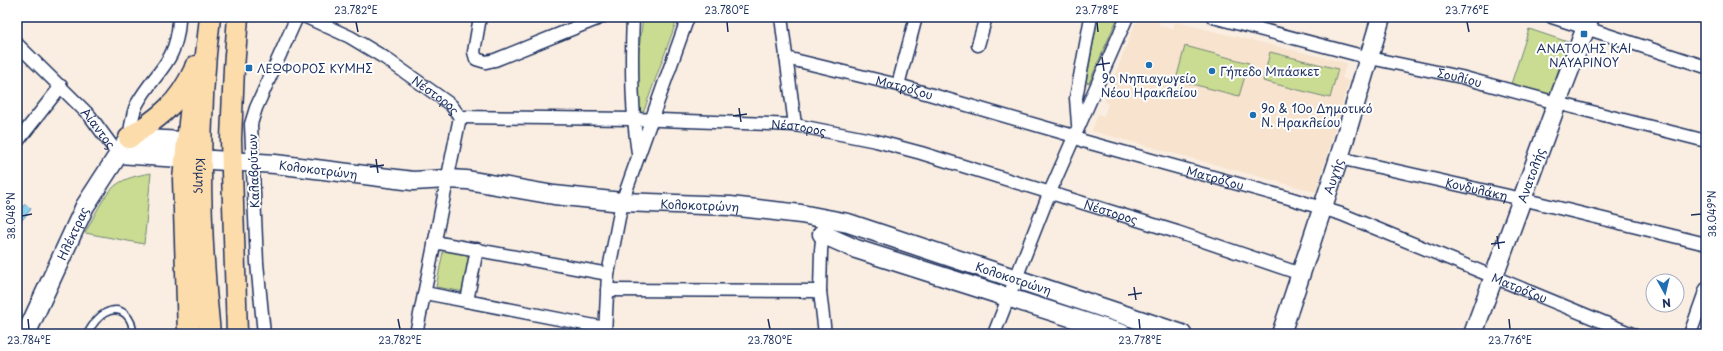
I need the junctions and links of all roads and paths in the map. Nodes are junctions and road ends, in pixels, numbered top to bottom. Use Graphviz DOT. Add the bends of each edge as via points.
graph roads {
  1 [pos="238,17"];
  2 [pos="297,17"];
  3 [pos="306,17"];
  4 [pos="480,17"];
  5 [pos="602,17"];
  6 [pos="633,17"];
  7 [pos="688,17"];
  8 [pos="781,17"];
  9 [pos="916,17"];
  10 [pos="986,17"];
  11 [pos="1091,17"];
  12 [pos="1127,17"];
  13 [pos="1212,17"];
  14 [pos="1381,17"];
  15 [pos="1552,17"];
  16 [pos="210,19"];
  17 [pos="179,20"];
  18 [pos="1588,23"];
  19 [pos="17,44"];
  20 [pos="978,44"];
  21 [pos="786,58"];
  22 [pos="1370,58"];
  23 [pos="196,67"];
  24 [pos="1706,67"];
  25 [pos="61,86"];
  26 [pos="898,86"];
  27 [pos="1557,103"];
  28 [pos="460,117"];
  29 [pos="633,119"];
  30 [pos="651,120"];
  31 [pos="795,125"];
  32 [pos="1076,130"];
  33 [pos="129,138"];
  34 [pos="1706,141"];
  35 [pos="17,142"];
  36 [pos="194,150"];
  37 [pos="118,154"];
  38 [pos="638,155"];
  39 [pos="1339,158"];
  40 [pos="232,161"];
  41 [pos="252,163"];
  42 [pos="447,179"];
  43 [pos="1049,194"];
  44 [pos="1522,199"];
  45 [pos="622,202"];
  46 [pos="1322,208"];
  47 [pos="824,226"];
  48 [pos="434,242"];
  49 [pos="1706,244"];
  50 [pos="476,249"];
  51 [pos="608,274"];
  52 [pos="1301,274"];
  53 [pos="1494,277"];
  54 [pos="1015,280"];
  55 [pos="607,290"];
  56 [pos="1706,290"];
  57 [pos="820,291"];
  58 [pos="425,293"];
  59 [pos="1009,297"];
  60 [pos="467,301"];
  61 [pos="605,331"];
  62 [pos="26,334"];
  63 [pos="87,334"];
  64 [pos="133,334"];
  65 [pos="189,334"];
  66 [pos="210,334"];
  67 [pos="237,334"];
  68 [pos="264,334"];
  69 [pos="416,334"];
  70 [pos="825,334"];
  71 [pos="994,334"];
  72 [pos="1123,334"];
  73 [pos="1182,334"];
  74 [pos="1281,334"];
  75 [pos="1473,334"];
  76 [pos="1632,334"];
  77 [pos="1690,334"];
  1 -- 40 [label="main road" via="232,99"];
  2 -- 41 [label="street, Καλαβρύτων" via="251,124"];
  3 -- 28 [label="street, Νέστορος" via="350,37 385,58 451,104"];
  4 -- 5 [label="street" via="474,52 476,59 486,62"];
  6 -- 29 [label="street"];
  7 -- 30 [label="street"];
  8 -- 21 [label="street"];
  9 -- 26 [label="street"];
  10 -- 20 [label="street"];
  11 -- 32 [label="street" via="1076,98"];
  12 -- 32 [label="street"];
  13 -- 22 [label="street, Σουλίου"];
  14 -- 22 [label="street, Αυγής"];
  15 -- 18 [label="street"];
  16 -- 23 [label="main road"];
  16 -- 36 [label="main road, Κύμης" via="202,101"];
  17 -- 33 [label="street" via="174,49 167,63 136,105"];
  18 -- 24 [label="street"];
  18 -- 27 [label="street, Ανατολής"];
  19 -- 25 [label="street, Αίαντος"];
  21 -- 26 [label="street, Ματρόζου"];
  21 -- 31 [label="street"];
  22 -- 27 [label="street, Σουλίου" via="1461,77"];
  22 -- 39 [label="street, Αυγής"];
  23 -- 33 [label="main road" via="178,98 167,110"];
  23 -- 36 [label="highway"];
  25 -- 35 [label="street"];
  25 -- 37 [label="street, Αίαντος" via="90,116"];
  26 -- 32 [label="street, Ματρόζου"];
  27 -- 34 [label="street, Σουλίου"];
  27 -- 44 [label="street, Ανατολής"];
  28 -- 29 [label="street, Νέστορος"];
  28 -- 42 [label="street"];
  29 -- 30 [label="street, Νέστορος"];
  29 -- 38 [label="street"];
  30 -- 31 [label="street, Νέστορος"];
  30 -- 38 [label="street"];
  31 -- 43 [label="street, Νέστορος" via="921,153"];
  32 -- 43 [label="street"];
  32 -- 46 [label="street, Ματρόζου" via="1083,141"];
  33 -- 36 [label="street, Αίαντος"];
  33 -- 37 [label="street, Ηλέκτρας"];
  36 -- 37 [label="street, Αίαντος"];
  36 -- 40 [label="street, Κολοκοτρώνη"];
  36 -- 65 [label="highway" via="184,179"];
  36 -- 66 [label="main road, Κύμης" via="203,230"];
  37 -- 62 [label="street, Ηλέκτρας" via="85,206"];
  38 -- 45 [label="street"];
  39 -- 44 [label="street, Κονδυλάκη"];
  39 -- 46 [label="street, Αυγής"];
  40 -- 41 [label="street, Κολοκοτρώνη"];
  40 -- 67 [label="main road"];
  41 -- 42 [label="street, Κολοκοτρώνη" via="413,182"];
  41 -- 68 [label="street, Καλαβρύτων" via="257,263"];
  42 -- 45 [label="street, Κολοκοτρώνη"];
  42 -- 48 [label="street"];
  43 -- 52 [label="street, Νέστορος" via="1177,232"];
  43 -- 54 [label="street"];
  44 -- 49 [label="street, Κονδυλάκη"];
  44 -- 53 [label="street, Ανατολής"];
  45 -- 47 [label="street, Κολοκοτρώνη" via="730,206"];
  45 -- 51 [label="street"];
  46 -- 52 [label="street, Αυγής"];
  46 -- 53 [label="street, Ματρόζου"];
  47 -- 54 [label="street, Κολοκοτρώνη" via="848,223"];
  47 -- 57 [label="street"];
  47 -- 59 [label="street, Κολοκοτρώνη" via="856,249"];
  48 -- 50 [label="street"];
  48 -- 58 [label="street"];
  50 -- 51 [label="street"];
  50 -- 60 [label="street"];
  51 -- 55 [label="street"];
  52 -- 74 [label="street, Αυγής"];
  53 -- 75 [label="street, Ανατολής"];
  53 -- 76 [label="street, Ματρόζου"];
  54 -- 59 [label="street"];
  54 -- 73 [label="street, Κολοκοτρώνη"];
  55 -- 57 [label="street"];
  55 -- 61 [label="street"];
  56 -- 77 [label="street"];
  57 -- 70 [label="street"];
  58 -- 60 [label="street"];
  58 -- 69 [label="street"];
  59 -- 71 [label="street"];
  59 -- 72 [label="street, Κολοκοτρώνη"];
  60 -- 61 [label="street"];
  63 -- 64 [label="lane" via="97,320 114,310 123,312 131,319"];
}
